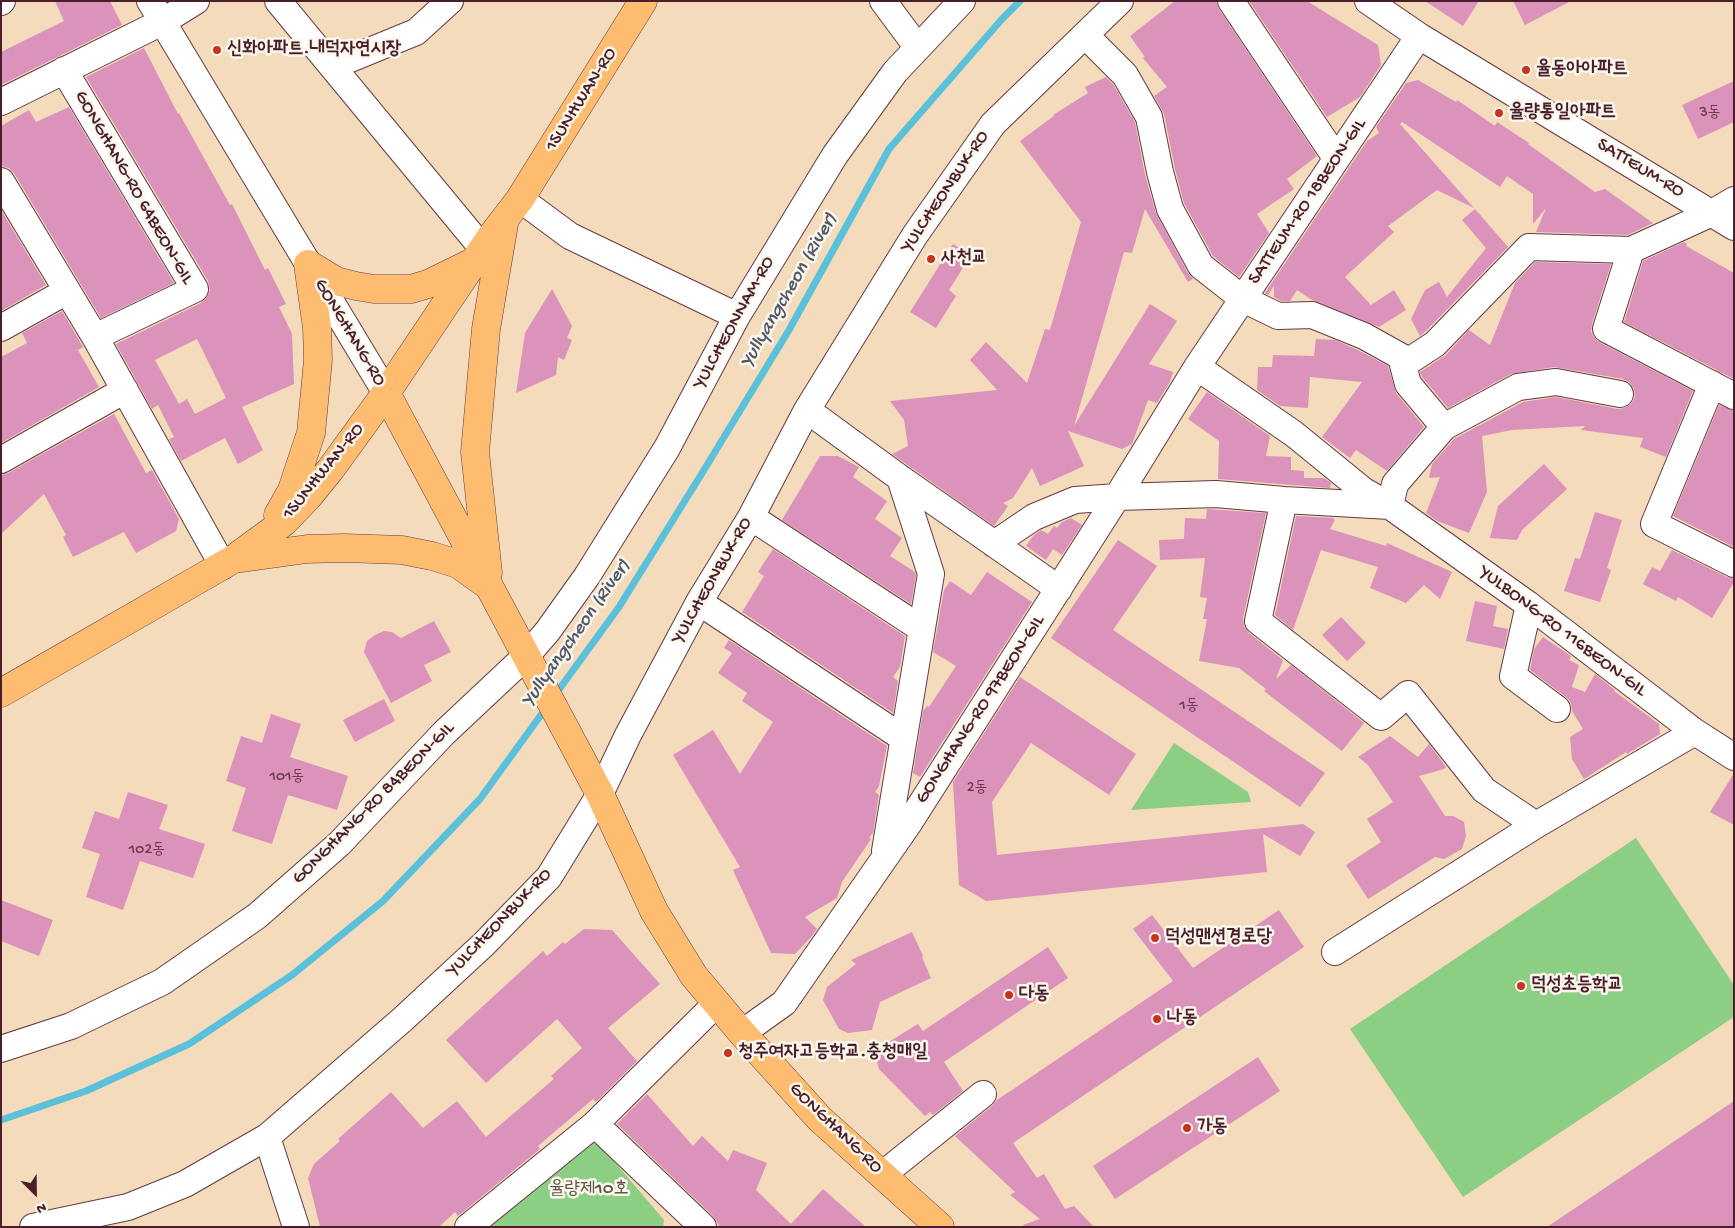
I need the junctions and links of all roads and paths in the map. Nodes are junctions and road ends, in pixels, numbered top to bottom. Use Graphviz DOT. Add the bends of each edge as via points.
graph roads {
  1 [pos="196,1"];
  2 [pos="278,1"];
  3 [pos="450,1"];
  4 [pos="643,1"];
  5 [pos="882,1"];
  6 [pos="962,1"];
  7 [pos="1120,1"];
  8 [pos="1231,1"];
  9 [pos="1368,1"];
  10 [pos="156,12"];
  11 [pos="1085,35"];
  12 [pos="1419,36"];
  13 [pos="912,40"];
  14 [pos="333,66"];
  15 [pos="64,70"];
  16 [pos="1,102"];
  17 [pos="1336,158"];
  18 [pos="1,181"];
  19 [pos="513,209"];
  20 [pos="1727,213"];
  21 [pos="1631,250"];
  22 [pos="479,254"];
  23 [pos="308,264"];
  24 [pos="67,291"];
  25 [pos="1243,299"];
  26 [pos="736,316"];
  27 [pos="1,328"];
  28 [pos="95,337"];
  29 [pos="1402,357"];
  30 [pos="1197,367"];
  31 [pos="125,390"];
  32 [pos="1723,390"];
  33 [pos="386,393"];
  34 [pos="1620,394"];
  35 [pos="808,410"];
  36 [pos="1444,427"];
  37 [pos="1,460"];
  38 [pos="900,478"];
  39 [pos="1117,497"];
  40 [pos="1284,500"];
  41 [pos="1390,506"];
  42 [pos="751,517"];
  43 [pos="994,544"];
  44 [pos="227,563"];
  45 [pos="1734,564"];
  46 [pos="489,587"];
  47 [pos="1059,589"];
  48 [pos="699,602"];
  49 [pos="1529,605"];
  50 [pos="922,629"];
  51 [pos="530,664"];
  52 [pos="1,693"];
  53 [pos="1557,709"];
  54 [pos="1695,732"];
  55 [pos="904,738"];
  56 [pos="1730,747"];
  57 [pos="600,794"];
  58 [pos="1536,825"];
  59 [pos="883,860"];
  60 [pos="1335,952"];
  61 [pos="717,1003"];
  62 [pos="742,1033"];
  63 [pos="1,1048"];
  64 [pos="983,1094"];
  65 [pos="595,1124"];
  66 [pos="267,1137"];
  67 [pos="882,1175"];
  68 [pos="132,1217"];
  69 [pos="699,1226"];
  70 [pos="33,1227"];
  71 [pos="296,1227"];
  72 [pos="468,1227"];
  73 [pos="940,1227"];
  1 -- 10 [label="street"];
  2 -- 14 [label="street"];
  3 -- 14 [label="street" via="416,32"];
  4 -- 19 [label="main road, 1SUNHWAN-RO"];
  5 -- 13 [label="street"];
  6 -- 26 [label="street, YULCHEONNAM-RO" via="895,72 835,155"];
  7 -- 11 [label="street, YULCHEONBUK-RO"];
  8 -- 17 [label="street"];
  9 -- 12 [label="street, SATTEUM-RO"];
  10 -- 15 [label="street, GONGHANG-RO 64BEON-GIL"];
  10 -- 23 [label="street, GONGHANG-RO"];
  11 -- 25 [label="street" via="1125,74 1150,117 1170,209 1201,266"];
  11 -- 35 [label="street, YULCHEONBUK-RO" via="993,124 915,235"];
  12 -- 17 [label="street, SATTEUM-RO 18BEON-GIL"];
  12 -- 20 [label="street, SATTEUM-RO"];
  14 -- 22 [label="street"];
  15 -- 16 [label="street, GONGHANG-RO 64BEON-GIL"];
  15 -- 28 [label="street, GONGHANG-RO 64BEON-GIL" via="195,288"];
  17 -- 25 [label="street, SATTEUM-RO 18BEON-GIL"];
  18 -- 24 [label="street"];
  19 -- 22 [label="main road, 1SUNHWAN-RO"];
  19 -- 26 [label="street"];
  19 -- 46 [label="main road" via="486,329 475,452"];
  20 -- 21 [label="street"];
  21 -- 29 [label="street" via="1529,247 1435,344 1410,361"];
  21 -- 32 [label="street" via="1606,329"];
  22 -- 23 [label="main road" via="428,284 411,289 356,286 336,281"];
  22 -- 33 [label="main road, 1SUNHWAN-RO"];
  23 -- 33 [label="street, GONGHANG-RO"];
  23 -- 44 [label="main road" via="318,360 311,433 292,490 277,516"];
  24 -- 27 [label="street"];
  24 -- 28 [label="street"];
  25 -- 29 [label="street" via="1278,316 1312,315 1364,336"];
  25 -- 30 [label="street, SATTEUM-RO 18BEON-GIL"];
  26 -- 51 [label="street, YULCHEONNAM-RO" via="667,448 587,576 547,632"];
  28 -- 31 [label="street"];
  29 -- 36 [label="street" via="1408,384"];
  30 -- 39 [label="street, GONGHANG-RO 97BEON-GIL"];
  30 -- 41 [label="street, YULBONG-RO 116BEON-GIL" via="1294,434 1364,491"];
  31 -- 37 [label="street"];
  31 -- 44 [label="street"];
  32 -- 45 [label="street" via="1654,524"];
  33 -- 44 [label="main road, 1SUNHWAN-RO" via="308,497 284,522"];
  33 -- 46 [label="main road, GONGHANG-RO"];
  34 -- 36 [label="street" via="1556,382 1518,387"];
  35 -- 38 [label="street"];
  35 -- 42 [label="street, YULCHEONBUK-RO"];
  36 -- 41 [label="street" via="1395,484"];
  38 -- 43 [label="street"];
  38 -- 50 [label="street" via="931,574"];
  39 -- 40 [label="street" via="1216,494"];
  39 -- 43 [label="street" via="1074,500 1034,517"];
  39 -- 47 [label="street, GONGHANG-RO 97BEON-GIL"];
  40 -- 41 [label="street"];
  40 -- 58 [label="street" via="1258,621 1380,717 1408,694 1484,790"];
  41 -- 49 [label="street, YULBONG-RO 116BEON-GIL"];
  42 -- 48 [label="street, YULCHEONBUK-RO"];
  42 -- 50 [label="street"];
  43 -- 47 [label="street"];
  44 -- 46 [label="main road" via="307,549 402,550 458,564"];
  44 -- 52 [label="main road, 1SUNHWAN-RO"];
  46 -- 51 [label="main road, GONGHANG-RO"];
  47 -- 59 [label="street, GONGHANG-RO 97BEON-GIL"];
  48 -- 55 [label="street"];
  48 -- 57 [label="street, YULCHEONBUK-RO"];
  49 -- 53 [label="street" via="1513,676"];
  49 -- 54 [label="street, YULBONG-RO 116BEON-GIL"];
  50 -- 55 [label="street"];
  51 -- 57 [label="main road, GONGHANG-RO"];
  51 -- 63 [label="street, GONGHANG-RO 84BEON-GIL" via="444,733 339,844 257,916 162,982 71,1026"];
  54 -- 56 [label="street, YULBONG-RO 116BEON-GIL"];
  54 -- 58 [label="street"];
  55 -- 59 [label="street"];
  57 -- 61 [label="main road, GONGHANG-RO" via="654,911 694,976"];
  57 -- 66 [label="street, YULCHEONBUK-RO" via="549,877 484,944"];
  58 -- 60 [label="street"];
  59 -- 62 [label="street, GONGHANG-RO 97BEON-GIL" via="784,1003"];
  61 -- 62 [label="main road, GONGHANG-RO"];
  61 -- 65 [label="street"];
  62 -- 67 [label="main road, GONGHANG-RO" via="820,1119"];
  64 -- 67 [label="street"];
  65 -- 69 [label="street"];
  65 -- 72 [label="street"];
  66 -- 68 [label="street, YULCHEONBUK-RO"];
  66 -- 71 [label="street"];
  67 -- 73 [label="main road, GONGHANG-RO"];
  68 -- 70 [label="street, YULCHEONBUK-RO"];
}
